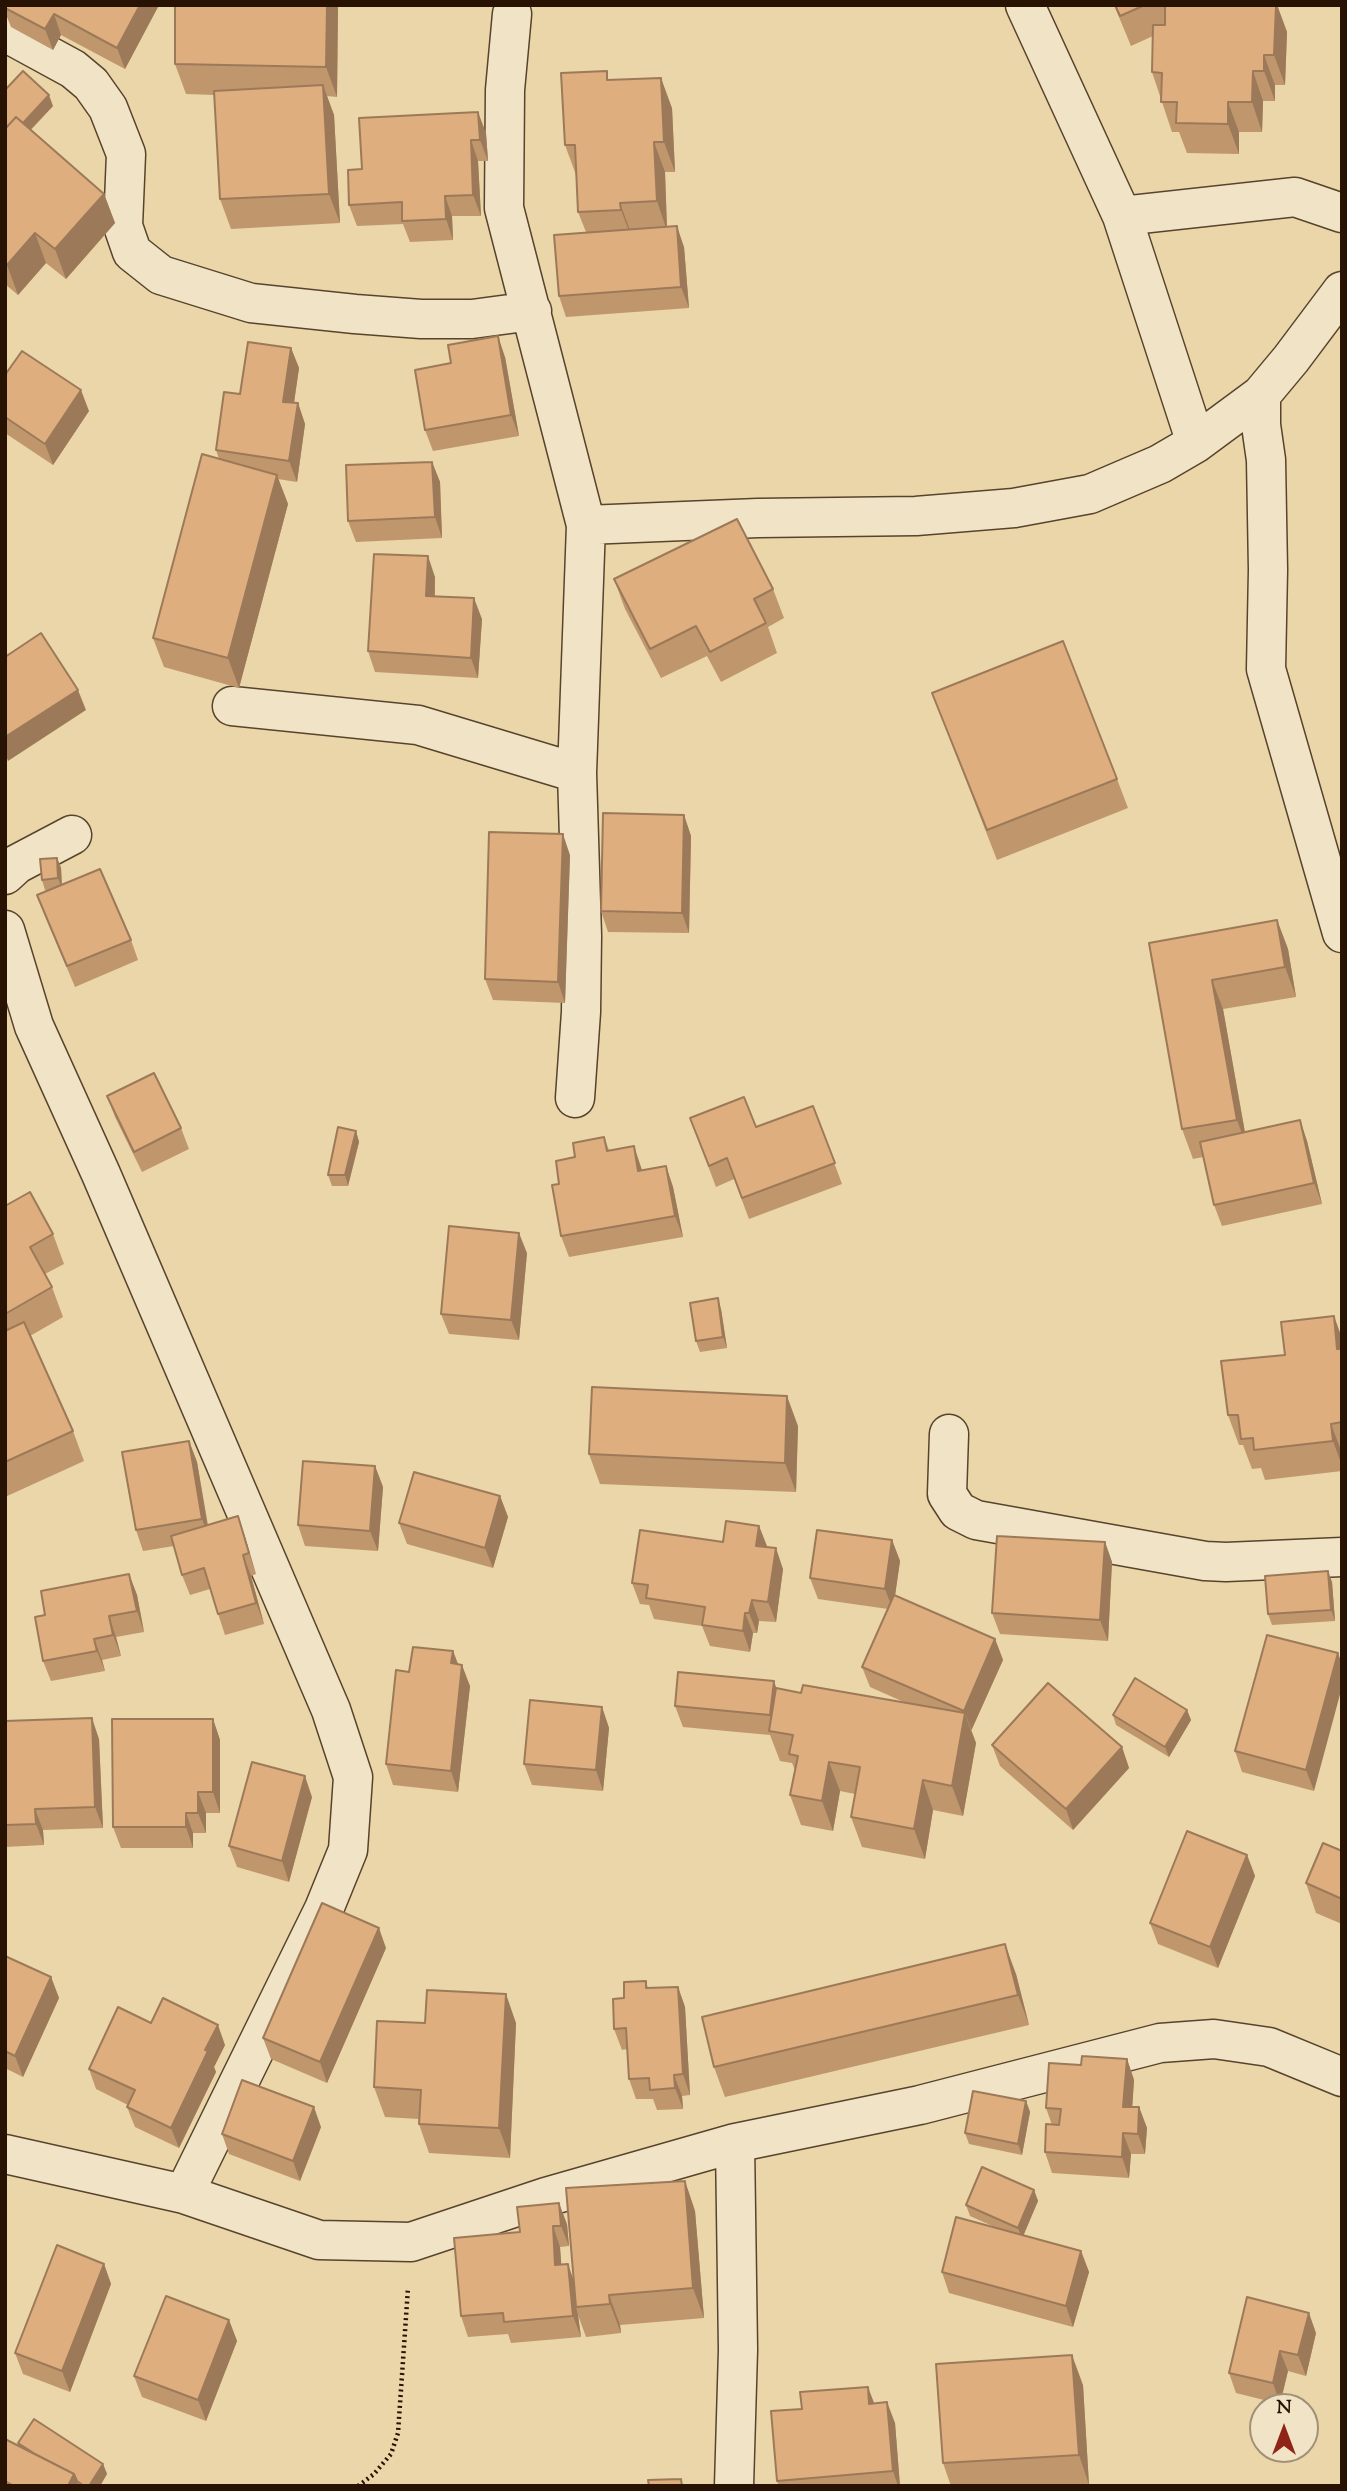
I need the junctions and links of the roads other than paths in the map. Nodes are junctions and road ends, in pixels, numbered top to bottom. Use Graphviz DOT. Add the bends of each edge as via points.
graph roads {
  1 [pos="1025,5"];
  2 [pos="512,14"];
  3 [pos="5,32"];
  4 [pos="1342,213"];
  5 [pos="1122,216"];
  6 [pos="1342,292"];
  7 [pos="532,311"];
  8 [pos="1261,395"];
  9 [pos="1196,443"];
  10 [pos="586,525"];
  11 [pos="232,706"];
  12 [pos="577,773"];
  13 [pos="72,835"];
  14 [pos="5,875"];
  15 [pos="5,930"];
  16 [pos="1342,933"];
  17 [pos="19,1034"];
  18 [pos="575,1098"];
  19 [pos="949,1434"];
  20 [pos="1342,1558"];
  21 [pos="1342,2077"];
  22 [pos="735,2143"];
  23 [pos="5,2154"];
  24 [pos="184,2194"];
  25 [pos="734,2486"];
  1 -- 5 [label="street"];
  2 -- 7 [label="street" via="505,90 504,208"];
  3 -- 7 [label="street" via="73,69 108,108 126,154 123,226 132,252 161,275 251,303 355,314 421,320"];
  4 -- 5 [label="street" via="1294,197"];
  5 -- 9 [label="street"];
  6 -- 8 [label="street"];
  7 -- 10 [label="street"];
  8 -- 9 [label="street"];
  8 -- 16 [label="street" via="1266,460 1266,669"];
  9 -- 10 [label="street" via="1090,494 1013,508 916,516"];
  10 -- 12 [label="street"];
  11 -- 12 [label="street" via="418,725"];
  12 -- 18 [label="street" via="582,936"];
  13 -- 14 [label="street"];
  15 -- 17 [label="street"];
  17 -- 24 [label="street" via="107,1186 331,1710 353,1777 348,1850 324,1909"];
  19 -- 20 [label="street" via="947,1494 958,1511 976,1520 1205,1561"];
  21 -- 22 [label="street" via="1269,2047 1213,2039 1160,2043 920,2105"];
  22 -- 24 [label="street" via="546,2197 411,2242 319,2240"];
  22 -- 25 [label="street" via="738,2350"];
  23 -- 24 [label="street"];
}
